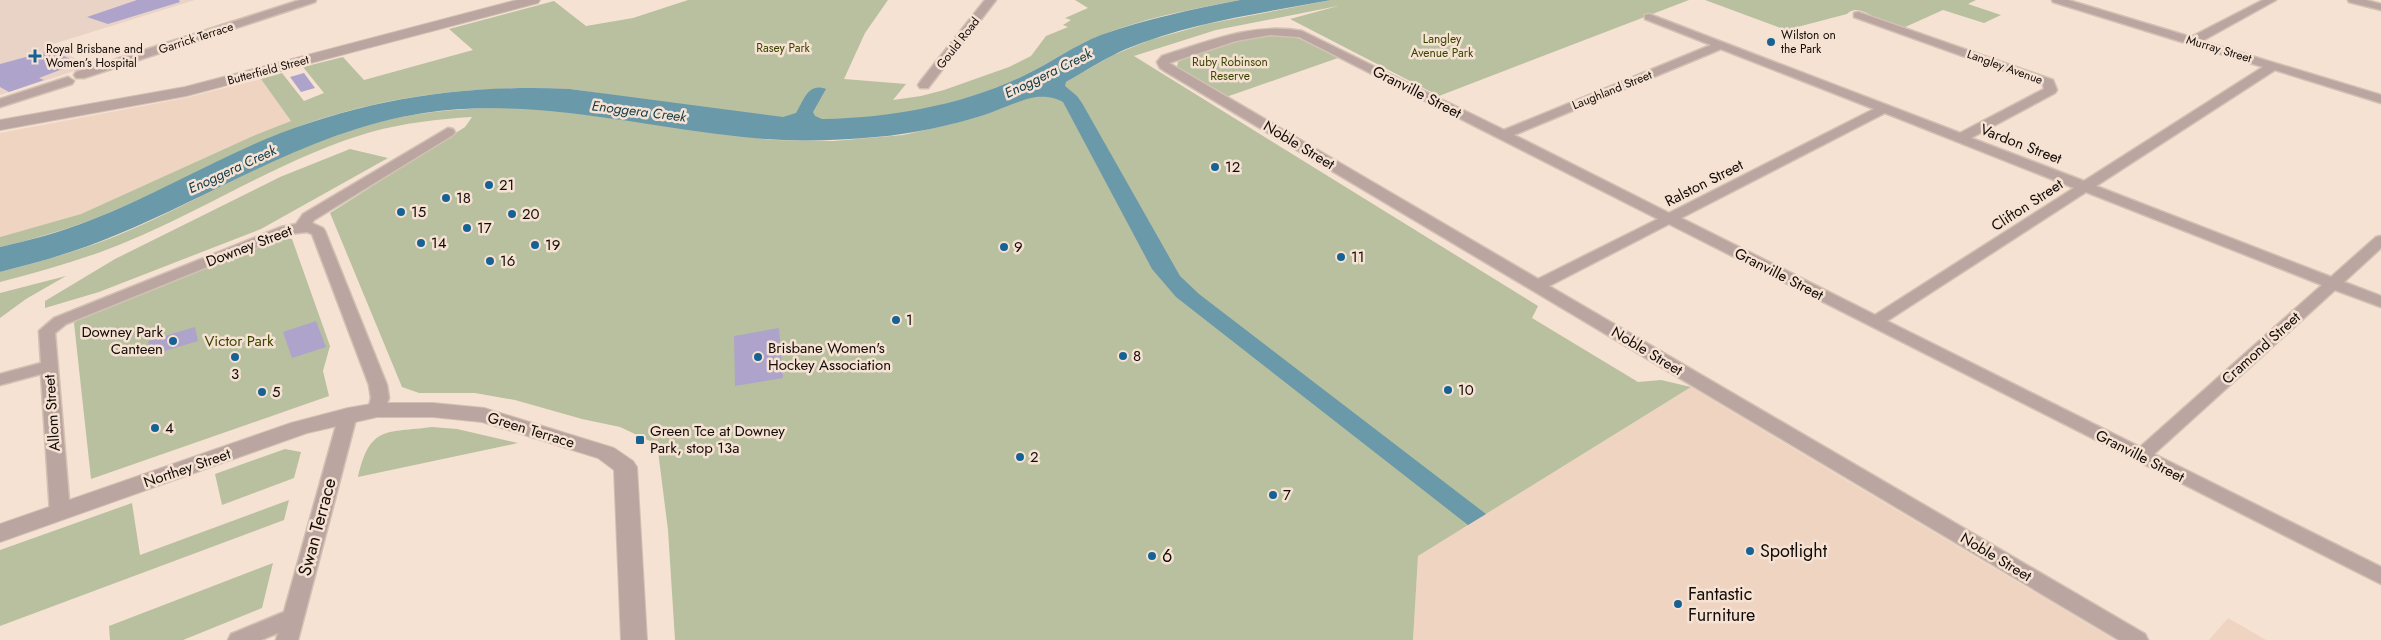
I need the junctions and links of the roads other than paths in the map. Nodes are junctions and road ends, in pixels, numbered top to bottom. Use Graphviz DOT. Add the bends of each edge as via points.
graph roads {
  1 [pos="311,0"];
  2 [pos="533,0"];
  3 [pos="991,0"];
  4 [pos="2057,0"];
  5 [pos="2271,0"];
  6 [pos="2352,0"];
  7 [pos="2381,7"];
  8 [pos="1858,15"];
  9 [pos="1649,16"];
  10 [pos="2193,41"];
  11 [pos="1721,45"];
  12 [pos="1166,59"];
  13 [pos="2273,66"];
  14 [pos="80,75"];
  15 [pos="68,81"];
  16 [pos="924,85"];
  17 [pos="2381,99"];
  18 [pos="0,102"];
  19 [pos="1884,108"];
  20 [pos="0,125"];
  21 [pos="448,132"];
  22 [pos="1503,135"];
  23 [pos="1961,138"];
  24 [pos="2086,186"];
  25 [pos="1669,218"];
  26 [pos="302,227"];
  27 [pos="2381,240"];
  28 [pos="2333,283"];
  29 [pos="1537,286"];
  30 [pos="2381,302"];
  31 [pos="60,321"];
  32 [pos="1875,322"];
  33 [pos="49,366"];
  34 [pos="0,380"];
  35 [pos="377,410"];
  36 [pos="348,415"];
  37 [pos="2141,456"];
  38 [pos="60,512"];
  39 [pos="0,533"];
  40 [pos="2381,576"];
  41 [pos="292,618"];
  42 [pos="239,640"];
  43 [pos="287,640"];
  44 [pos="634,640"];
  45 [pos="2137,640"];
  1 -- 14 [label="street, Garrick Terrace"];
  2 -- 20 [label="street, Butterfield Street" via="186,91"];
  3 -- 16 [label="street, Gould Road"];
  4 -- 10 [label="street, Murray Street"];
  5 -- 10 [label="street"];
  6 -- 7 [label="street"];
  8 -- 23 [label="street, Langley Avenue" via="2048,83 2051,90"];
  9 -- 11 [label="street, Vardon Street"];
  10 -- 13 [label="street, Murray Street"];
  11 -- 19 [label="street, Vardon Street"];
  11 -- 22 [label="street, Laughland Street"];
  12 -- 22 [label="street, Granville Street" via="1262,32 1295,32"];
  12 -- 29 [label="street, Noble Street" via="1164,65 1170,69"];
  13 -- 17 [label="street, Murray Street"];
  13 -- 24 [label="street, Clifton Street"];
  15 -- 18 [label="street"];
  19 -- 23 [label="street, Vardon Street"];
  19 -- 25 [label="street, Ralston Street"];
  21 -- 26 [label="street, Downey Street" via="308,217"];
  22 -- 25 [label="street, Granville Street"];
  23 -- 24 [label="street, Vardon Street"];
  24 -- 28 [label="street, Vardon Street"];
  24 -- 32 [label="street, Clifton Street"];
  25 -- 29 [label="street, Ralston Street"];
  25 -- 32 [label="street, Granville Street"];
  26 -- 31 [label="street, Downey Street" via="286,230"];
  26 -- 35 [label="street" via="318,231 378,385 380,398"];
  27 -- 28 [label="street, Cramond Street"];
  28 -- 30 [label="street, Vardon Street"];
  28 -- 37 [label="street, Cramond Street"];
  29 -- 45 [label="street, Noble Street"];
  31 -- 33 [label="street, Allom Street" via="46,331"];
  32 -- 37 [label="street, Granville Street"];
  33 -- 34 [label="street"];
  33 -- 38 [label="street, Allom Street"];
  35 -- 36 [label="street, Northey Street"];
  35 -- 44 [label="street, Green Terrace" via="484,414 606,453 625,467"];
  36 -- 38 [label="street, Northey Street" via="299,428"];
  36 -- 41 [label="street, Swan Terrace"];
  37 -- 40 [label="street, Granville Street"];
  38 -- 39 [label="street, Northey Street"];
  41 -- 42 [label="street"];
  41 -- 43 [label="street, Swan Terrace"];
}
